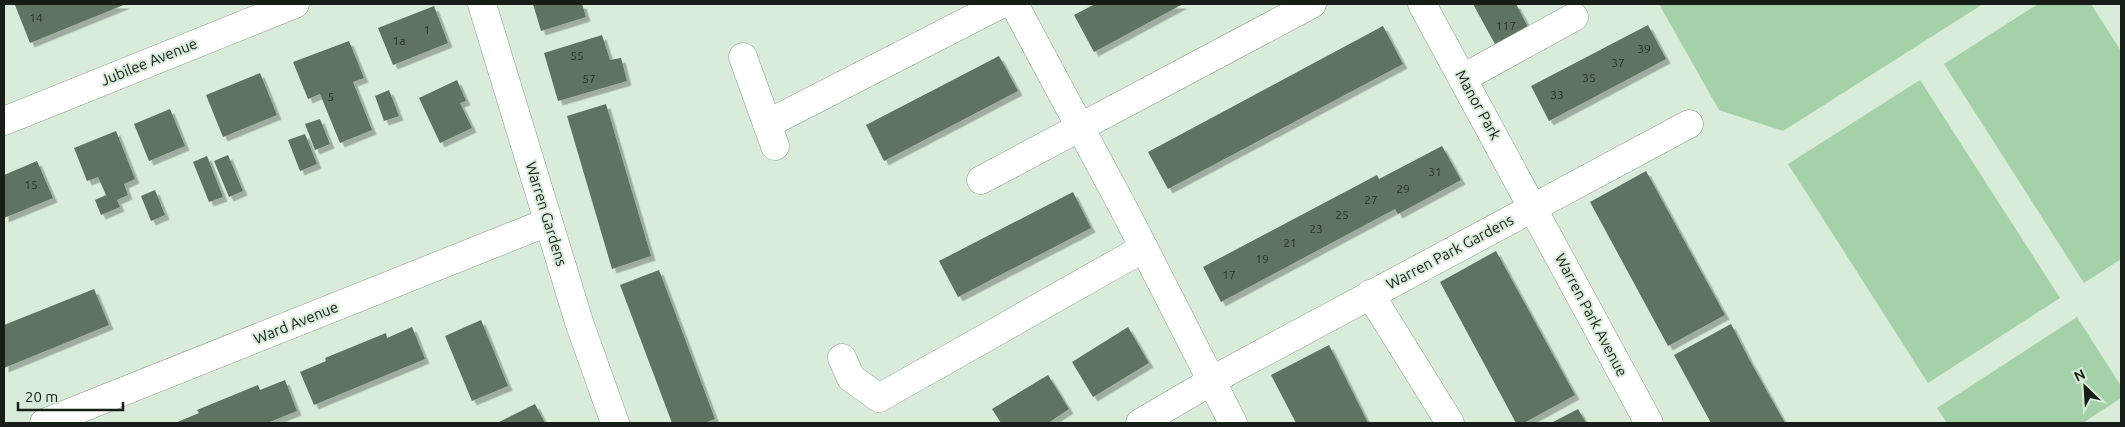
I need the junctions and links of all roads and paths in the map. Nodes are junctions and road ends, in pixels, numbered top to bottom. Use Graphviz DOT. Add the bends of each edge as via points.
graph roads {
  1 [pos="295,4"];
  2 [pos="482,4"];
  3 [pos="1001,4"];
  4 [pos="1014,4"];
  5 [pos="1312,4"];
  6 [pos="1422,4"];
  7 [pos="1574,17"];
  8 [pos="743,57"];
  9 [pos="1463,78"];
  10 [pos="4,120"];
  11 [pos="1689,124"];
  12 [pos="1080,127"];
  13 [pos="981,180"];
  14 [pos="1534,207"];
  15 [pos="548,222"];
  16 [pos="1144,248"];
  17 [pos="1370,294"];
  18 [pos="842,358"];
  19 [pos="1212,381"];
  20 [pos="44,423"];
  21 [pos="615,423"];
  22 [pos="1140,423"];
  23 [pos="1234,423"];
  24 [pos="1450,423"];
  25 [pos="1649,423"];
  1 -- 10 [label="street, Jubilee Avenue"];
  2 -- 15 [label="street, Warren Gardens"];
  3 -- 8 [label="street" via="771,135"];
  4 -- 12 [label="street"];
  5 -- 12 [label="street"];
  6 -- 9 [label="street, Manor Park"];
  7 -- 9 [label="street"];
  9 -- 14 [label="street, Manor Park"];
  11 -- 14 [label="street, Warren Park Gardens"];
  12 -- 13 [label="street"];
  12 -- 16 [label="street"];
  14 -- 17 [label="street, Warren Park Gardens"];
  14 -- 25 [label="street, Warren Park Avenue"];
  15 -- 20 [label="street, Ward Avenue"];
  15 -- 21 [label="street, Warren Gardens"];
  16 -- 18 [label="street" via="879,398 851,378"];
  16 -- 19 [label="street"];
  17 -- 19 [label="street, Warren Park Gardens"];
  17 -- 24 [label="street"];
  19 -- 22 [label="street, Warren Park Gardens"];
  19 -- 23 [label="street"];
}
